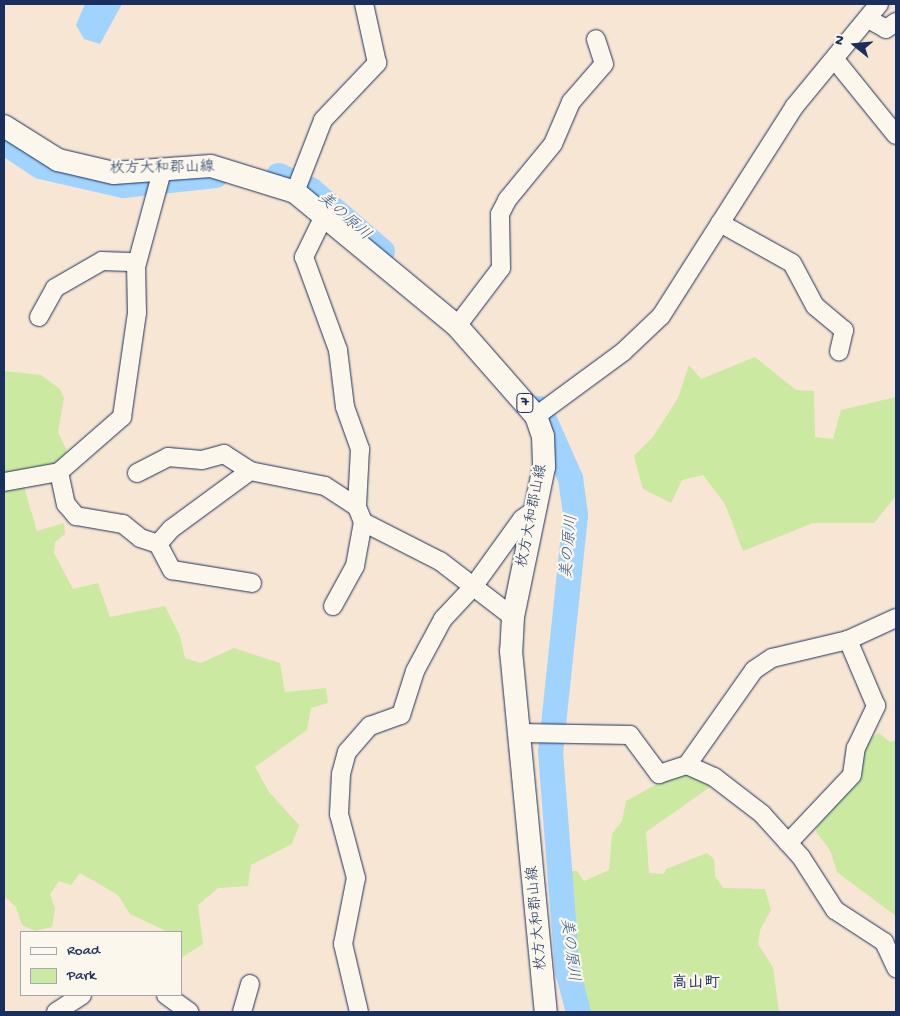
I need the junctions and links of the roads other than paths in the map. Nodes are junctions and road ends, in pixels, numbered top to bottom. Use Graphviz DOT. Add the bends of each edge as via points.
graph roads {
  1 [pos="364,4"];
  2 [pos="879,4"];
  3 [pos="870,20"];
  4 [pos="896,22"];
  5 [pos="596,39"];
  6 [pos="836,61"];
  7 [pos="4,126"];
  8 [pos="896,134"];
  9 [pos="162,171"];
  10 [pos="295,192"];
  11 [pos="324,216"];
  12 [pos="720,223"];
  13 [pos="137,262"];
  14 [pos="39,317"];
  15 [pos="457,326"];
  16 [pos="839,351"];
  17 [pos="544,412"];
  18 [pos="250,471"];
  19 [pos="59,472"];
  20 [pos="137,473"];
  21 [pos="4,482"];
  22 [pos="536,508"];
  23 [pos="360,514"];
  24 [pos="158,544"];
  25 [pos="252,583"];
  26 [pos="473,587"];
  27 [pos="333,606"];
  28 [pos="513,617"];
  29 [pos="896,618"];
  30 [pos="848,640"];
  31 [pos="531,733"];
  32 [pos="687,765"];
  33 [pos="788,843"];
  34 [pos="896,968"];
  35 [pos="250,984"];
  36 [pos="80,996"];
  37 [pos="167,996"];
  38 [pos="56,1012"];
  39 [pos="189,1012"];
  40 [pos="242,1012"];
  41 [pos="359,1012"];
  42 [pos="546,1012"];
  1 -- 10 [label="street" via="377,63 324,120"];
  2 -- 3 [label="street"];
  3 -- 4 [label="street" via="886,29"];
  3 -- 6 [label="street"];
  5 -- 15 [label="street" via="604,64 571,102 548,150 507,200 500,214 501,268"];
  6 -- 8 [label="street"];
  6 -- 12 [label="street" via="794,106"];
  7 -- 9 [label="main road, 枚方大和郡山線 / 7" via="58,160 114,173"];
  9 -- 10 [label="main road, 枚方大和郡山線 / 7" via="211,166"];
  9 -- 13 [label="street"];
  10 -- 11 [label="main road, 枚方大和郡山線 / 7"];
  11 -- 15 [label="main road, 枚方大和郡山線 / 7"];
  11 -- 23 [label="street" via="304,257 338,350 345,408 360,449"];
  12 -- 16 [label="street" via="750,244 792,263 815,306 844,330"];
  12 -- 17 [label="street" via="660,316"];
  13 -- 14 [label="street" via="102,261 55,288"];
  13 -- 19 [label="street" via="137,313 122,418"];
  15 -- 17 [label="main road, 枚方大和郡山線 / 7"];
  17 -- 22 [label="main road, 枚方大和郡山線 / 7" via="545,452"];
  18 -- 20 [label="street" via="224,454 202,460 168,457"];
  18 -- 23 [label="street" via="326,486"];
  18 -- 24 [label="street" via="171,529"];
  19 -- 21 [label="street"];
  19 -- 24 [label="street" via="66,504 76,516 123,524 140,538"];
  22 -- 26 [label="street" via="497,550"];
  22 -- 28 [label="main road, 枚方大和郡山線 / 7"];
  23 -- 26 [label="street"];
  23 -- 27 [label="street" via="355,566"];
  24 -- 25 [label="street" via="172,570"];
  26 -- 28 [label="street"];
  26 -- 41 [label="street" via="429,641 401,715 370,726 347,752 341,774 339,814 356,878 343,944"];
  28 -- 31 [label="main road, 枚方大和郡山線 / 7" via="511,651"];
  29 -- 30 [label="street"];
  30 -- 32 [label="street" via="772,658 754,670"];
  30 -- 33 [label="street" via="876,706 856,748 852,775"];
  31 -- 32 [label="street" via="630,735 658,774"];
  31 -- 42 [label="main road, 枚方大和郡山線 / 7"];
  32 -- 33 [label="street" via="732,790"];
  33 -- 34 [label="street" via="835,910 872,932"];
  35 -- 40 [label="street"];
  36 -- 38 [label="street"];
  37 -- 39 [label="street"];
}
